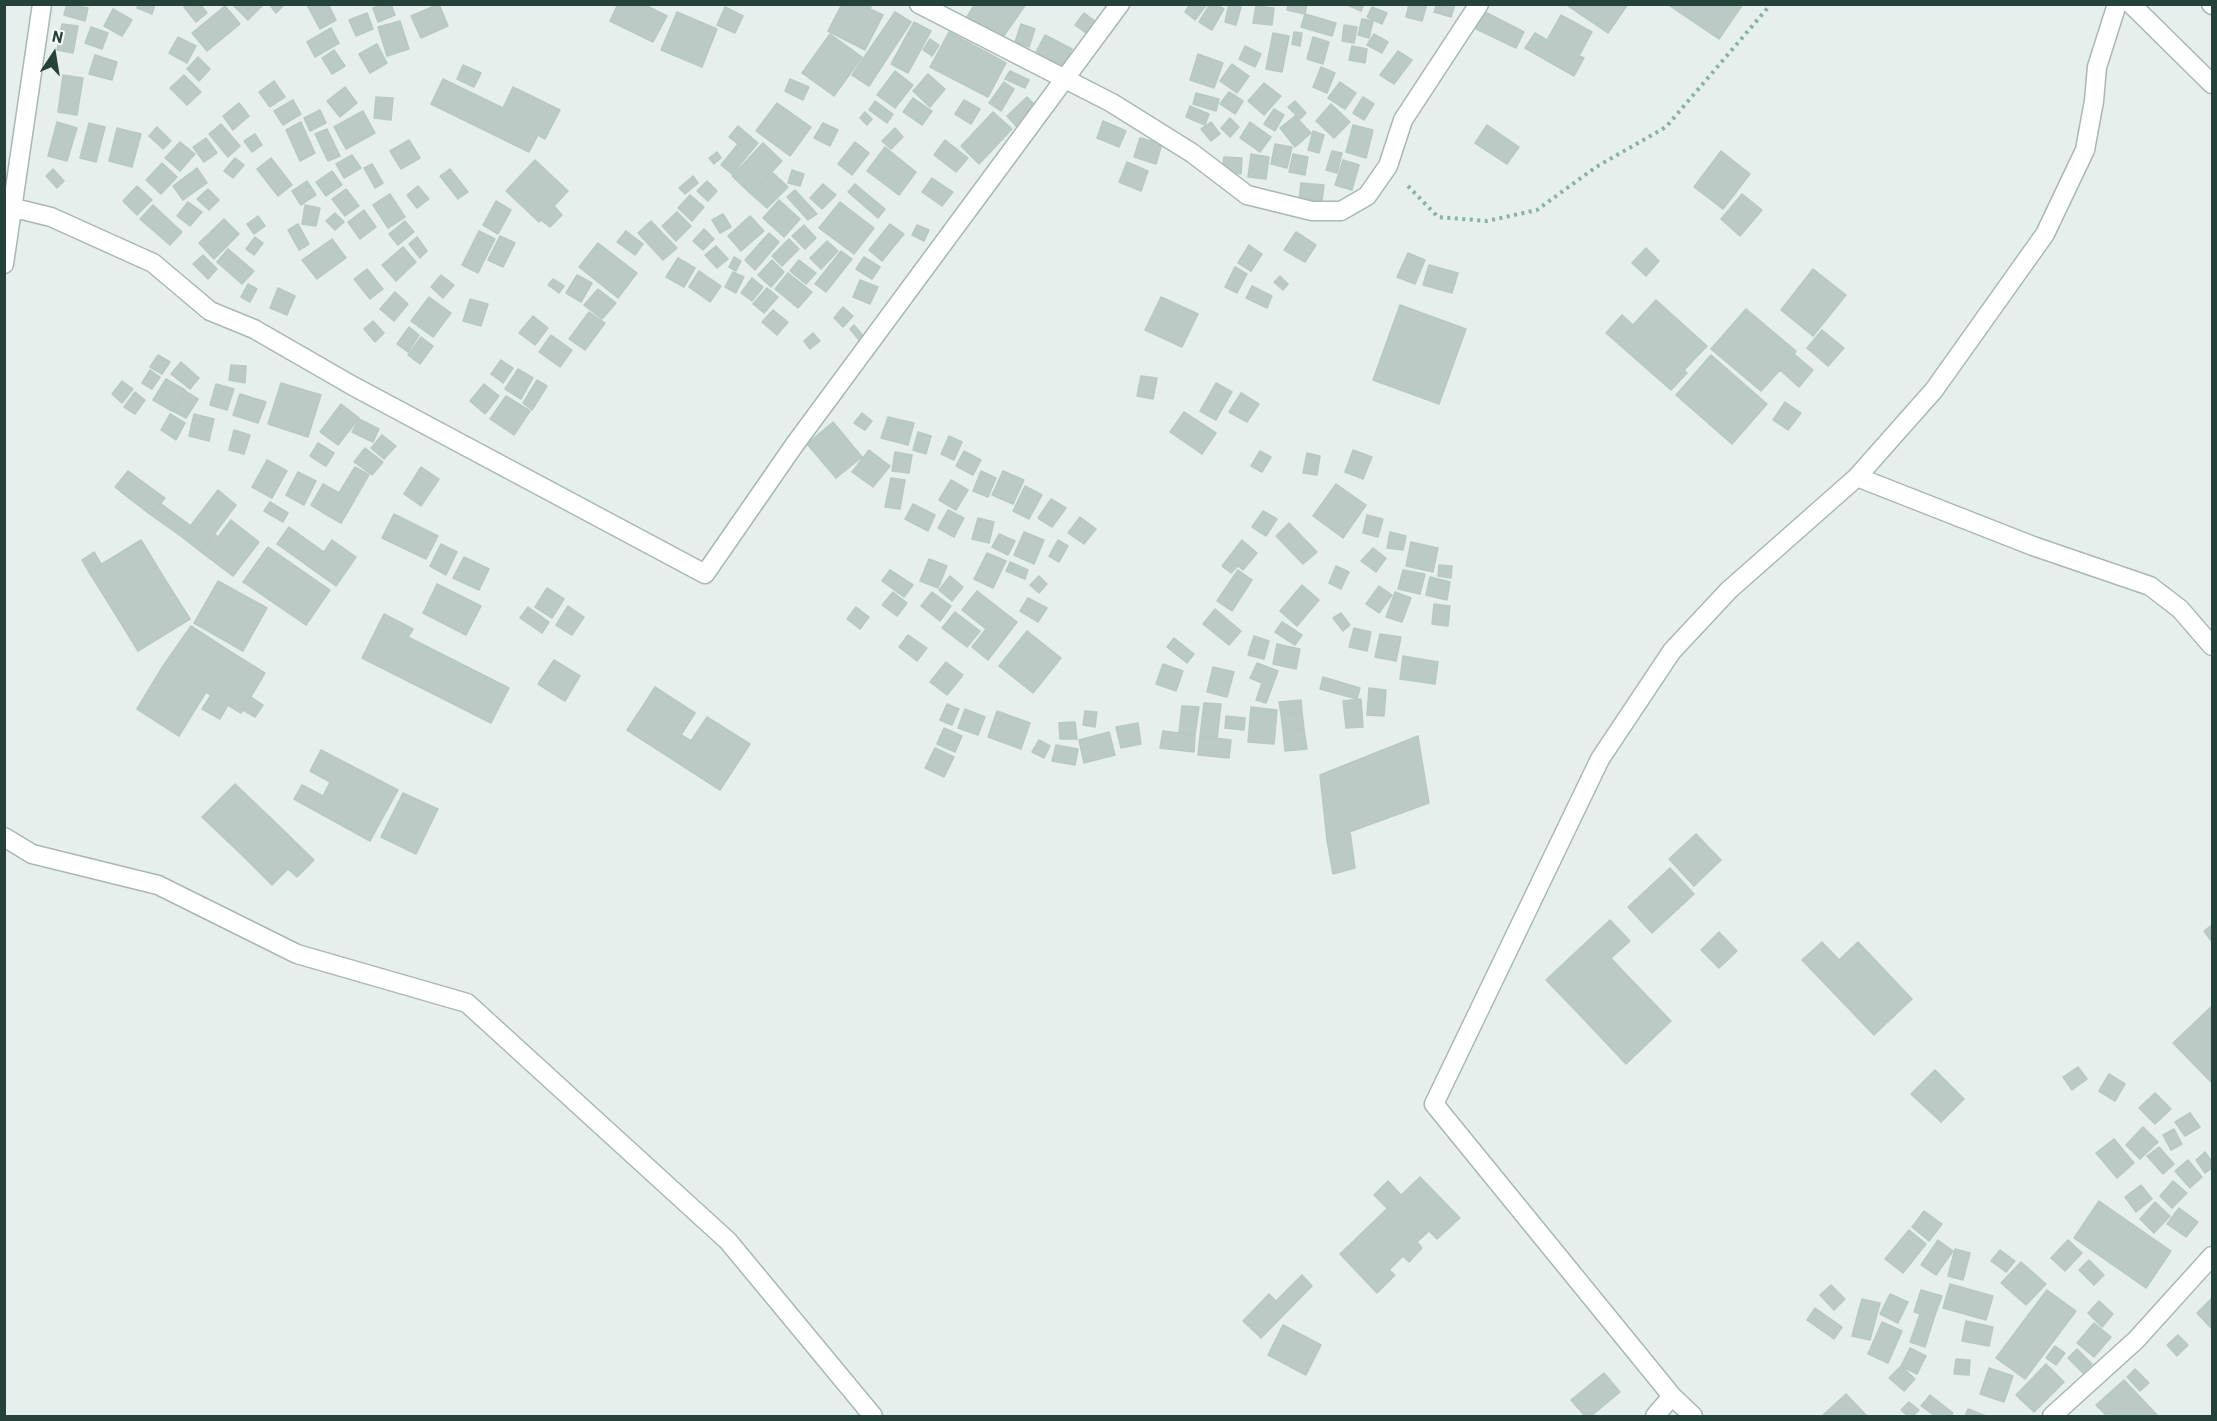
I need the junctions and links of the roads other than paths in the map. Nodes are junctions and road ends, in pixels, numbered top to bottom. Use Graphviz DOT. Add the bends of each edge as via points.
graph roads {
  1 [pos="42,4"];
  2 [pos="919,4"];
  3 [pos="1120,4"];
  4 [pos="1479,4"];
  5 [pos="2117,4"];
  6 [pos="2131,4"];
  7 [pos="1065,78"];
  8 [pos="2212,84"];
  9 [pos="14,208"];
  10 [pos="4,264"];
  11 [pos="1857,477"];
  12 [pos="2212,646"];
  13 [pos="4,837"];
  14 [pos="2212,1256"];
  15 [pos="1672,1396"];
  16 [pos="873,1416"];
  17 [pos="1655,1416"];
  18 [pos="1693,1416"];
  19 [pos="2052,1416"];
  1 -- 9 [label="street"];
  2 -- 7 [label="street"];
  3 -- 7 [label="street"];
  4 -- 7 [label="street" via="1402,120 1388,166 1367,196 1341,211 1312,211 1247,195 1192,153"];
  5 -- 11 [label="street" via="2097,67 2085,150 2045,234 1934,390"];
  6 -- 8 [label="street"];
  7 -- 9 [label="street" via="795,444 705,574 254,329 210,311 153,263 51,217"];
  9 -- 10 [label="street"];
  11 -- 12 [label="street" via="2033,546 2150,586 2180,609"];
  11 -- 15 [label="street" via="1729,590 1672,651 1600,759 1434,1104"];
  13 -- 16 [label="street" via="32,854 158,885 297,954 467,1003 728,1241"];
  14 -- 19 [label="street" via="2136,1340"];
  15 -- 17 [label="street"];
  15 -- 18 [label="street"];
}
